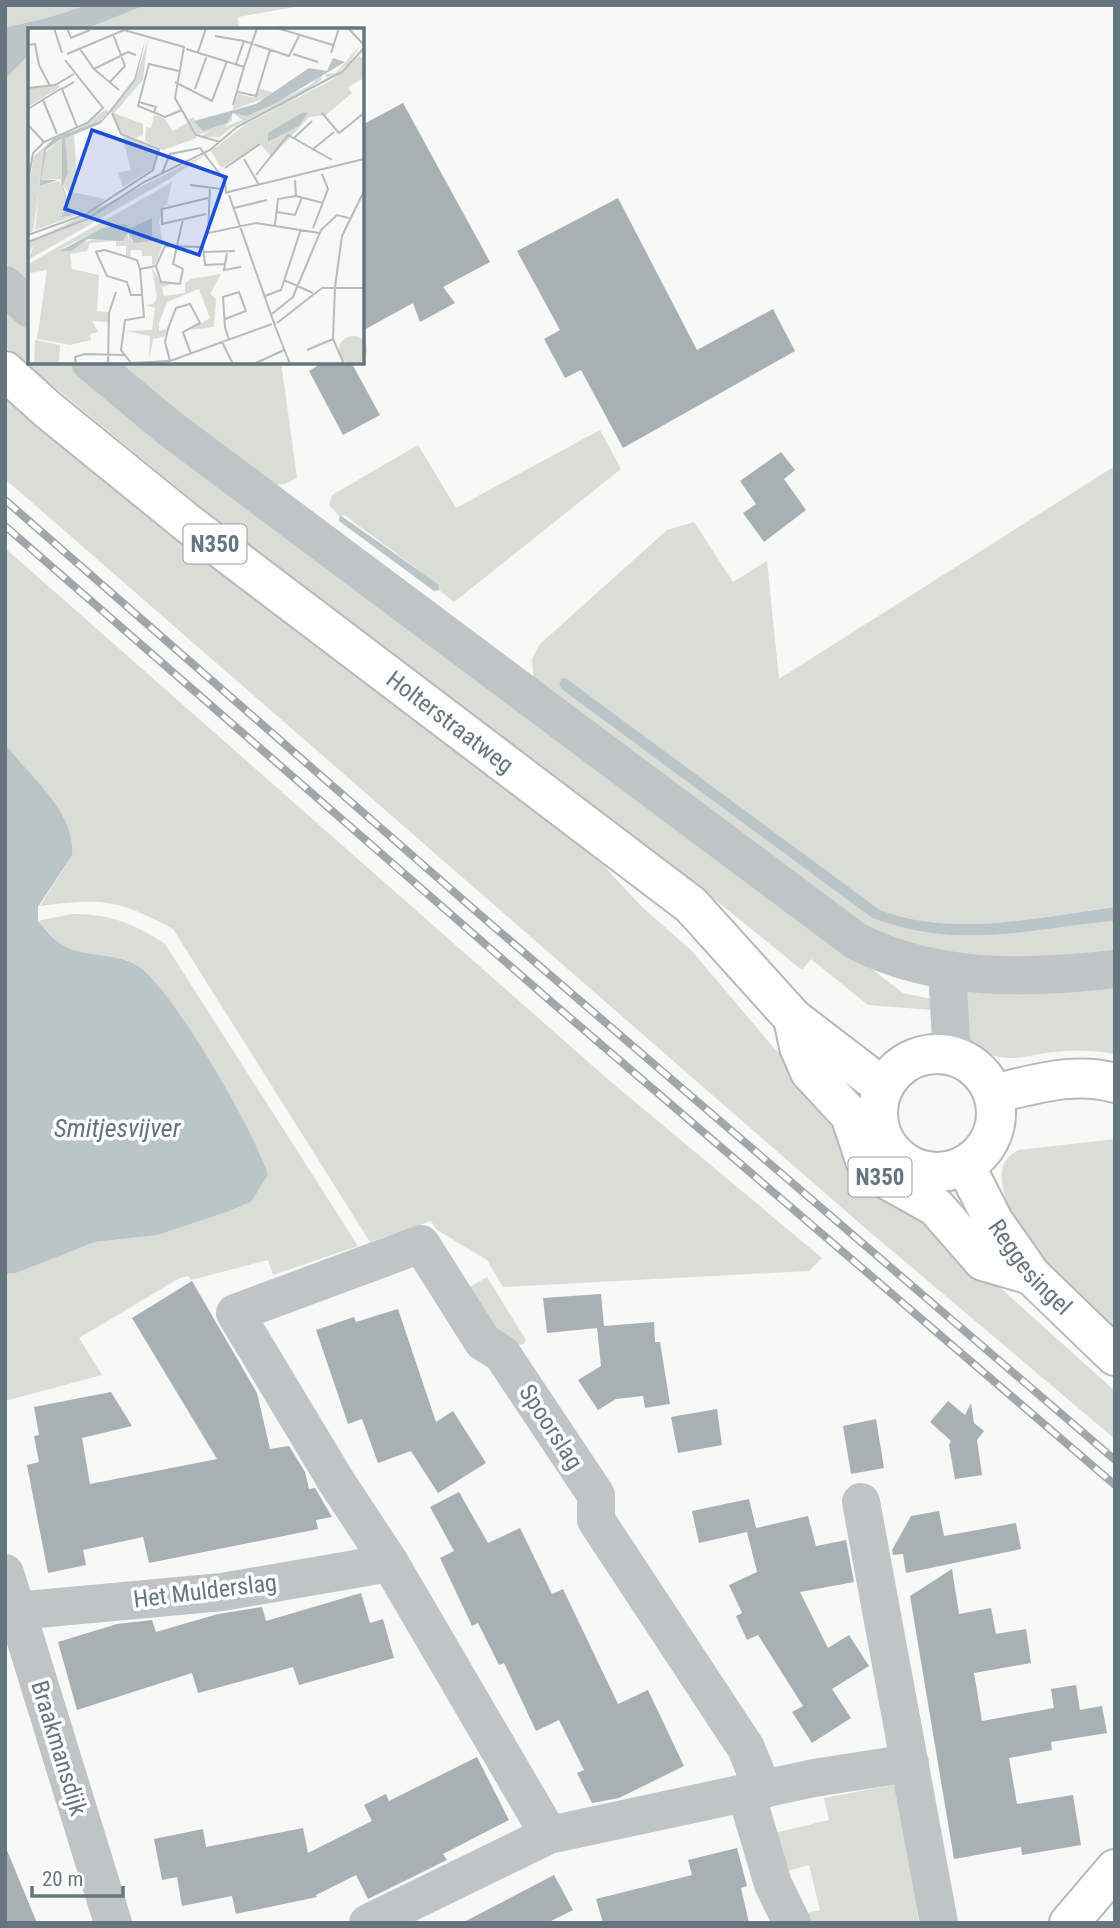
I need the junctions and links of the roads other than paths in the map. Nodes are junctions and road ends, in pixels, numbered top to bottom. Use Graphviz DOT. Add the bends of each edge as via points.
graph roads {
  1 [pos="5,285"];
  2 [pos="28,307"];
  3 [pos="92,364"];
  4 [pos="5,371"];
  5 [pos="1115,969"];
  6 [pos="947,971"];
  7 [pos="793,1018"];
  8 [pos="952,1055"];
  9 [pos="1115,1083"];
  10 [pos="883,1087"];
  11 [pos="993,1094"];
  12 [pos="965,1165"];
  13 [pos="1031,1275"];
  14 [pos="1115,1356"];
  15 [pos="861,1502"];
  16 [pos="390,1563"];
  17 [pos="5,1573"];
  18 [pos="11,1612"];
  19 [pos="910,1763"];
  20 [pos="755,1792"];
  21 [pos="549,1835"];
  22 [pos="1115,1869"];
  23 [pos="113,1923"];
  24 [pos="368,1923"];
  25 [pos="792,1923"];
  26 [pos="939,1923"];
  27 [pos="1069,1923"];
  1 -- 2 [label="street"];
  3 -- 6 [label="street" via="168,427 837,928 890,958"];
  4 -- 7 [label="main road, Holterstraatweg / N350" via="190,525 691,905"];
  5 -- 6 [label="street" via="1005,976"];
  6 -- 8 [label="street"];
  7 -- 10 [label="main road, Holterstraatweg / N350"];
  7 -- 13 [label="main road, N350" via="810,1072 850,1115 874,1173 936,1207 983,1261"];
  8 -- 10 [label="main road" via="912,1059"];
  8 -- 11 [label="main road" via="977,1069"];
  9 -- 11 [label="main road" via="1089,1078 1058,1080"];
  10 -- 12 [label="main road" via="878,1122 896,1155 929,1171"];
  11 -- 12 [label="main road" via="996,1110 991,1134 978,1155"];
  12 -- 13 [label="main road, Reggesingel / N350" via="994,1222"];
  13 -- 14 [label="main road, Reggesingel / N350"];
  15 -- 19 [label="street"];
  16 -- 18 [label="street, Het Mulderslag" via="222,1592"];
  16 -- 20 [label="street, Spoorslag" via="236,1313 421,1244 483,1342 502,1354 596,1495 596,1520 746,1748"];
  16 -- 21 [label="street"];
  17 -- 18 [label="street, Braakmansdijk"];
  18 -- 23 [label="street, Braakmansdijk"];
  19 -- 20 [label="street"];
  19 -- 26 [label="street"];
  20 -- 21 [label="street"];
  20 -- 25 [label="street, Spoorslag" via="773,1884"];
  21 -- 24 [label="street"];
  22 -- 27 [label="main road"];
}
